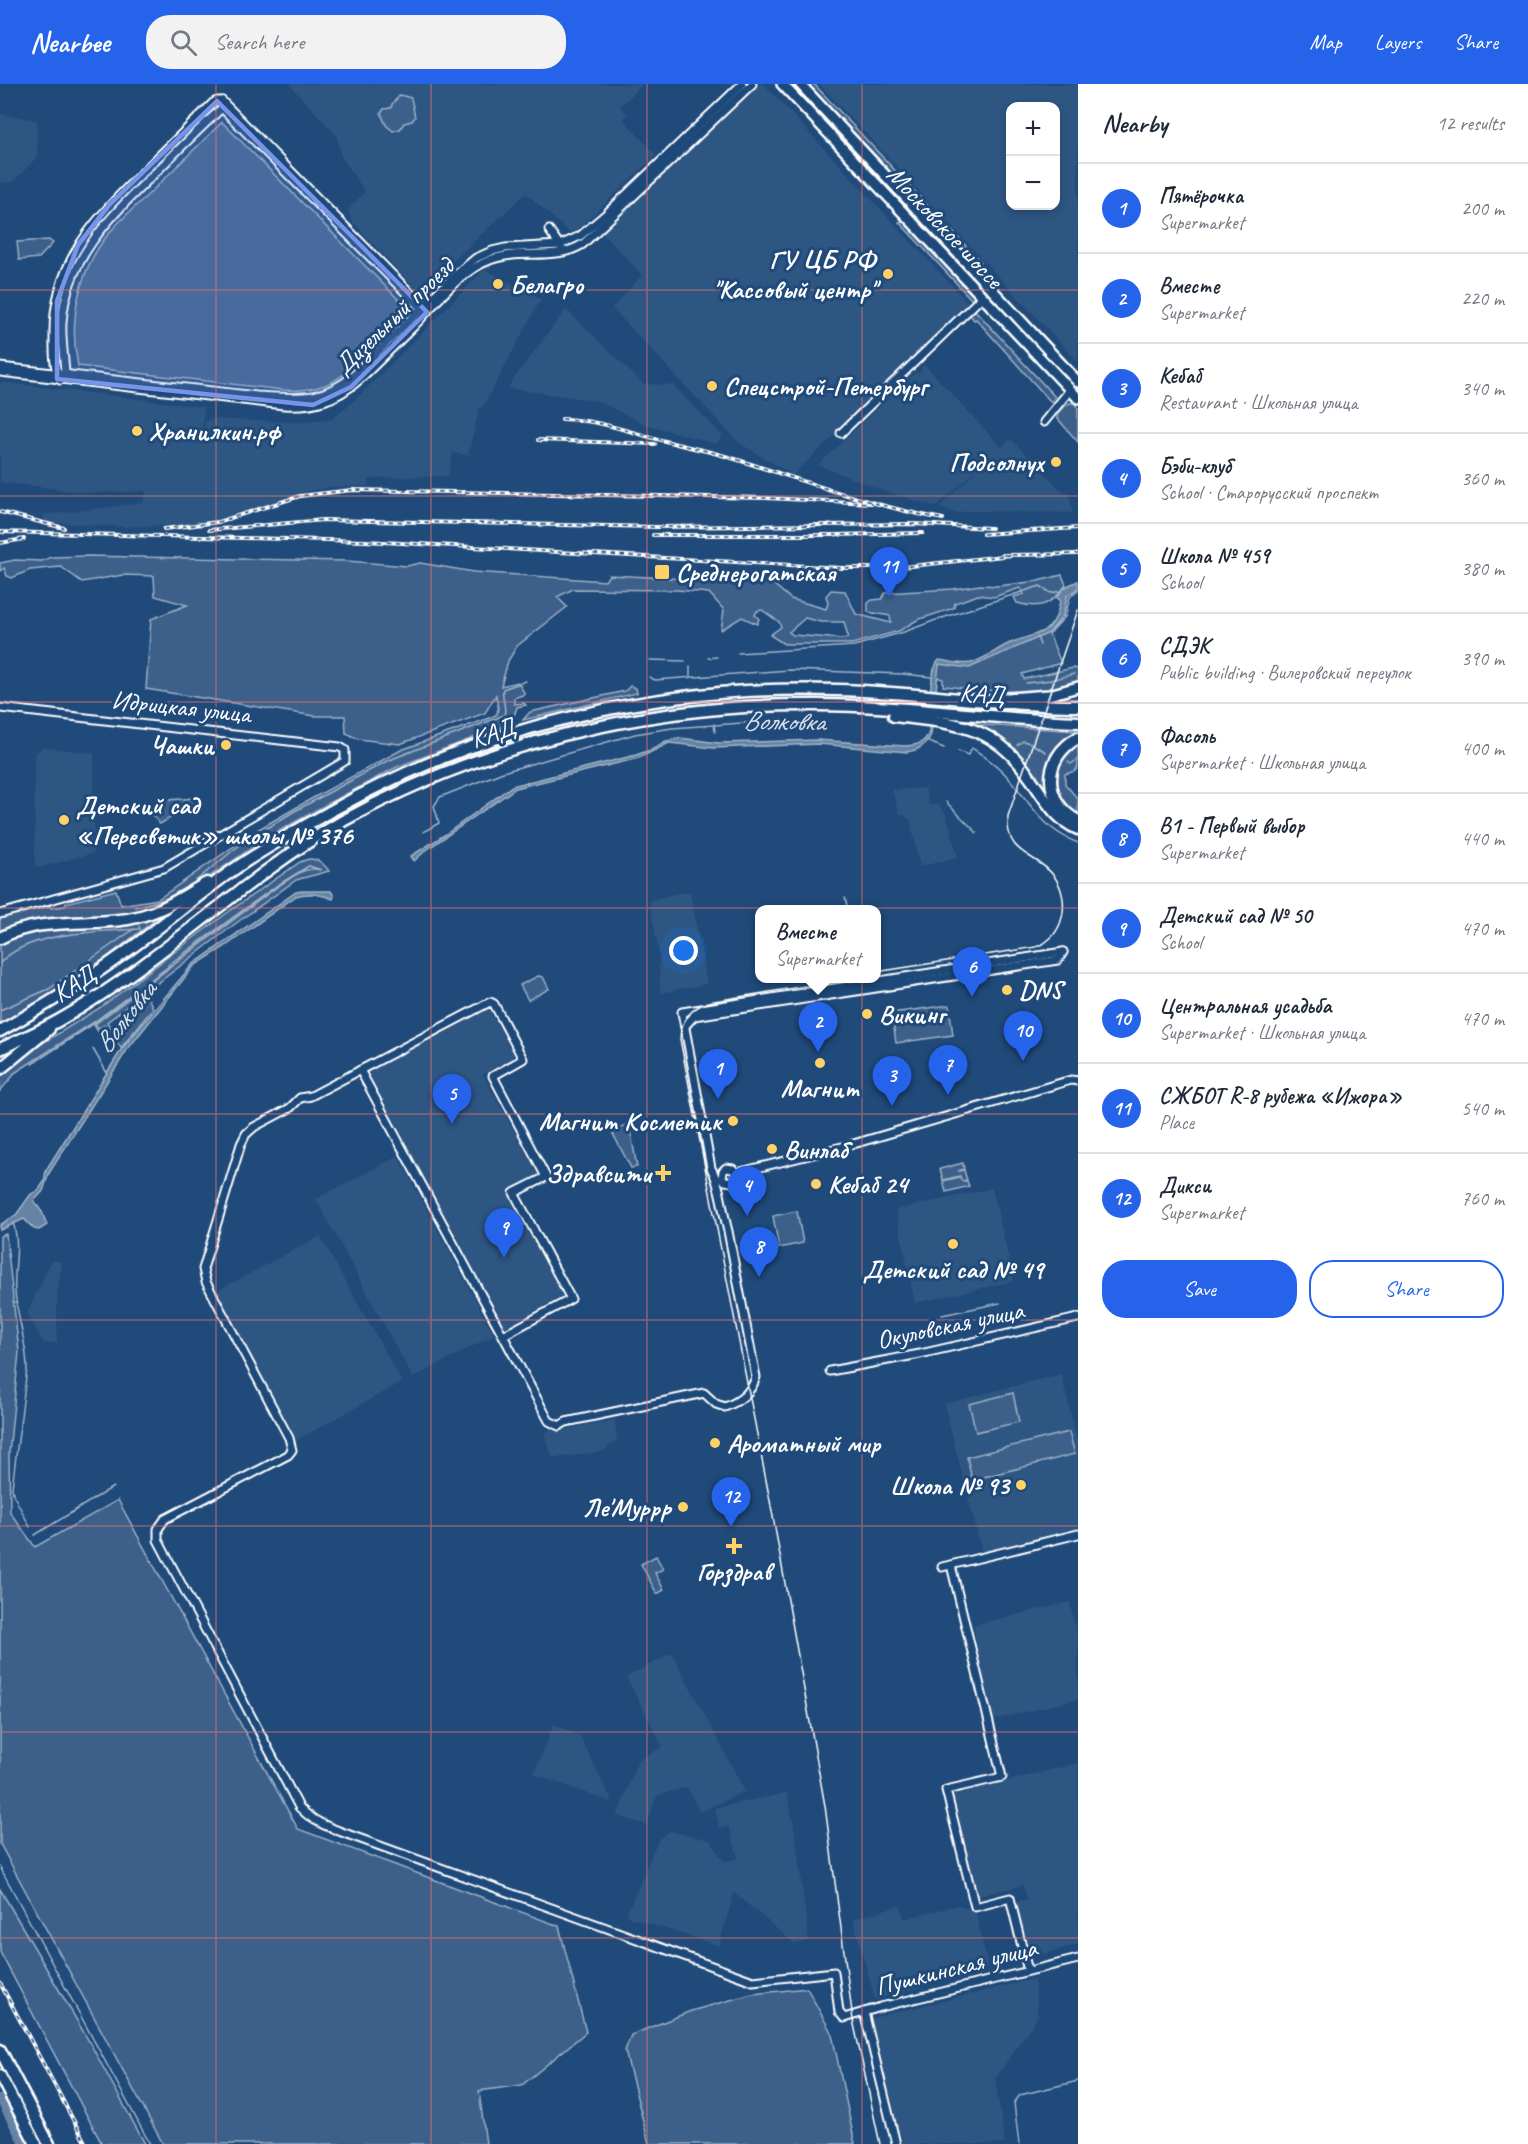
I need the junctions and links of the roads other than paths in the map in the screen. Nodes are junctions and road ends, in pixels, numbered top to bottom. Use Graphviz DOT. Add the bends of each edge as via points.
graph roads {
  1 [pos="742,84"];
  2 [pos="752,84"];
  3 [pos="782,84"];
  4 [pos="800,84"];
  5 [pos="222,104"];
  6 [pos="549,230"];
  7 [pos="560,245"];
  8 [pos="564,252"];
  9 [pos="982,297"];
  10 [pos="424,309"];
  11 [pos="0,367"];
  12 [pos="0,372"];
  13 [pos="56,372"];
  14 [pos="65,373"];
  15 [pos="60,380"];
  16 [pos="1078,382"];
  17 [pos="1070,390"];
  18 [pos="1078,398"];
  19 [pos="1044,422"];
  20 [pos="840,433"];
  21 [pos="1078,687"];
  22 [pos="981,700"];
  23 [pos="1078,706"];
  24 [pos="0,708"];
  25 [pos="940,717"];
  26 [pos="1078,722"];
  27 [pos="1078,738"];
  28 [pos="1078,821"];
  29 [pos="1078,829"];
  30 [pos="235,868"];
  31 [pos="0,914"];
  32 [pos="0,938"];
  33 [pos="881,981"];
  34 [pos="866,983"];
  35 [pos="54,1023"];
  36 [pos="685,1026"];
  37 [pos="0,1031"];
  38 [pos="0,1049"];
  39 [pos="0,1069"];
  40 [pos="360,1070"];
  41 [pos="1078,1072"];
  42 [pos="1075,1080"];
  43 [pos="719,1177"];
  44 [pos="1078,1318"];
  45 [pos="504,1335"];
  46 [pos="830,1371"];
  47 [pos="1078,1534"];
  48 [pos="951,1565"];
  49 [pos="942,1567"];
  50 [pos="1078,1959"];
  51 [pos="1028,1971"];
  52 [pos="864,2012"];
  53 [pos="0,2050"];
  54 [pos="0,2076"];
  55 [pos="36,2144"];
  56 [pos="49,2144"];
  57 [pos="896,2144"];
  1 -- 7 [label="street, Дизельный проезд" via="605,215 580,236"];
  2 -- 8 [label="street, Дизельный проезд" via="591,237"];
  3 -- 9 [label="main road, Московское шоссе"];
  4 -- 16 [label="main road, Московское шоссе"];
  5 -- 10 [label="street"];
  5 -- 13 [label="street" via="213,103 109,205 78,245 57,301"];
  5 -- 14 [label="street" via="114,212 88,245 71,281 63,311"];
  6 -- 7 [label="street"];
  7 -- 8 [label="street"];
  7 -- 10 [label="street, Дизельный проезд" via="508,247 486,253 463,267"];
  8 -- 10 [label="street, Дизельный проезд" via="511,255 486,261"];
  9 -- 17 [label="main road, Московское шоссе"];
  9 -- 20 [label="street"];
  10 -- 14 [label="street, Дизельный проезд" via="349,380 316,396 257,396"];
  10 -- 15 [label="street, Дизельный проезд" via="347,391 313,405"];
  11 -- 13 [label="street, Дизельный проезд"];
  12 -- 15 [label="street, Дизельный проезд"];
  13 -- 14 [label="street, Дизельный проезд"];
  13 -- 15 [label="street"];
  14 -- 15 [label="street"];
  16 -- 17 [label="main road"];
  17 -- 18 [label="main road, Московское шоссе"];
  17 -- 19 [label="street"];
  21 -- 22 [label="main road" via="1049,695"];
  22 -- 23 [label="highway, КАД"];
  22 -- 30 [label="highway, КАД" via="842,690 741,692 648,702 549,724 498,737 403,774"];
  24 -- 31 [label="street, Идрицкая улица" via="345,750 345,761 164,868"];
  25 -- 26 [label="highway, КАД"];
  25 -- 29 [label="highway" via="976,730 1006,748 1060,819"];
  25 -- 35 [label="highway, КАД" via="875,714 862,707 816,705 695,710 607,725 516,748 399,793 339,823 151,959"];
  27 -- 28 [label="highway" via="1060,752 1051,782 1057,804"];
  30 -- 32 [label="highway" via="151,914 50,923"];
  30 -- 37 [label="highway, КАД" via="136,945 55,1000"];
  33 -- 36 [label="street" via="1063,952 1058,960 694,1016"];
  34 -- 36 [label="street" via="682,1012"];
  35 -- 38 [label="highway, КАД"];
  35 -- 39 [label="highway"];
  36 -- 43 [label="street" via="711,1168"];
  40 -- 45 [label="street"];
  40 -- 45 [label="street" via="490,1002 494,1004 523,1059 493,1076 546,1177 514,1193 571,1299"];
  40 -- 52 [label="street, Пушкинская улица" via="300,1098 246,1134 203,1269 206,1282 292,1450 165,1519 158,1534 299,1807 313,1821 753,1981 834,1972 839,2012 844,2019"];
  41 -- 42 [label="street"];
  42 -- 43 [label="street" via="850,1145 736,1173 728,1168"];
  43 -- 45 [label="street" via="722,1213 756,1377 751,1391 727,1407 704,1394 556,1426 549,1421"];
  44 -- 46 [label="street, Окуловская улица"];
  47 -- 48 [label="street"];
  48 -- 49 [label="street"];
  48 -- 51 [label="street" via="1002,1777 946,1790 975,1907 1010,1898"];
  50 -- 51 [label="street, Пушкинская улица"];
  51 -- 52 [label="street, Пушкинская улица"];
  52 -- 57 [label="street"];
  53 -- 56 [label="highway"];
  54 -- 55 [label="highway"];
}
